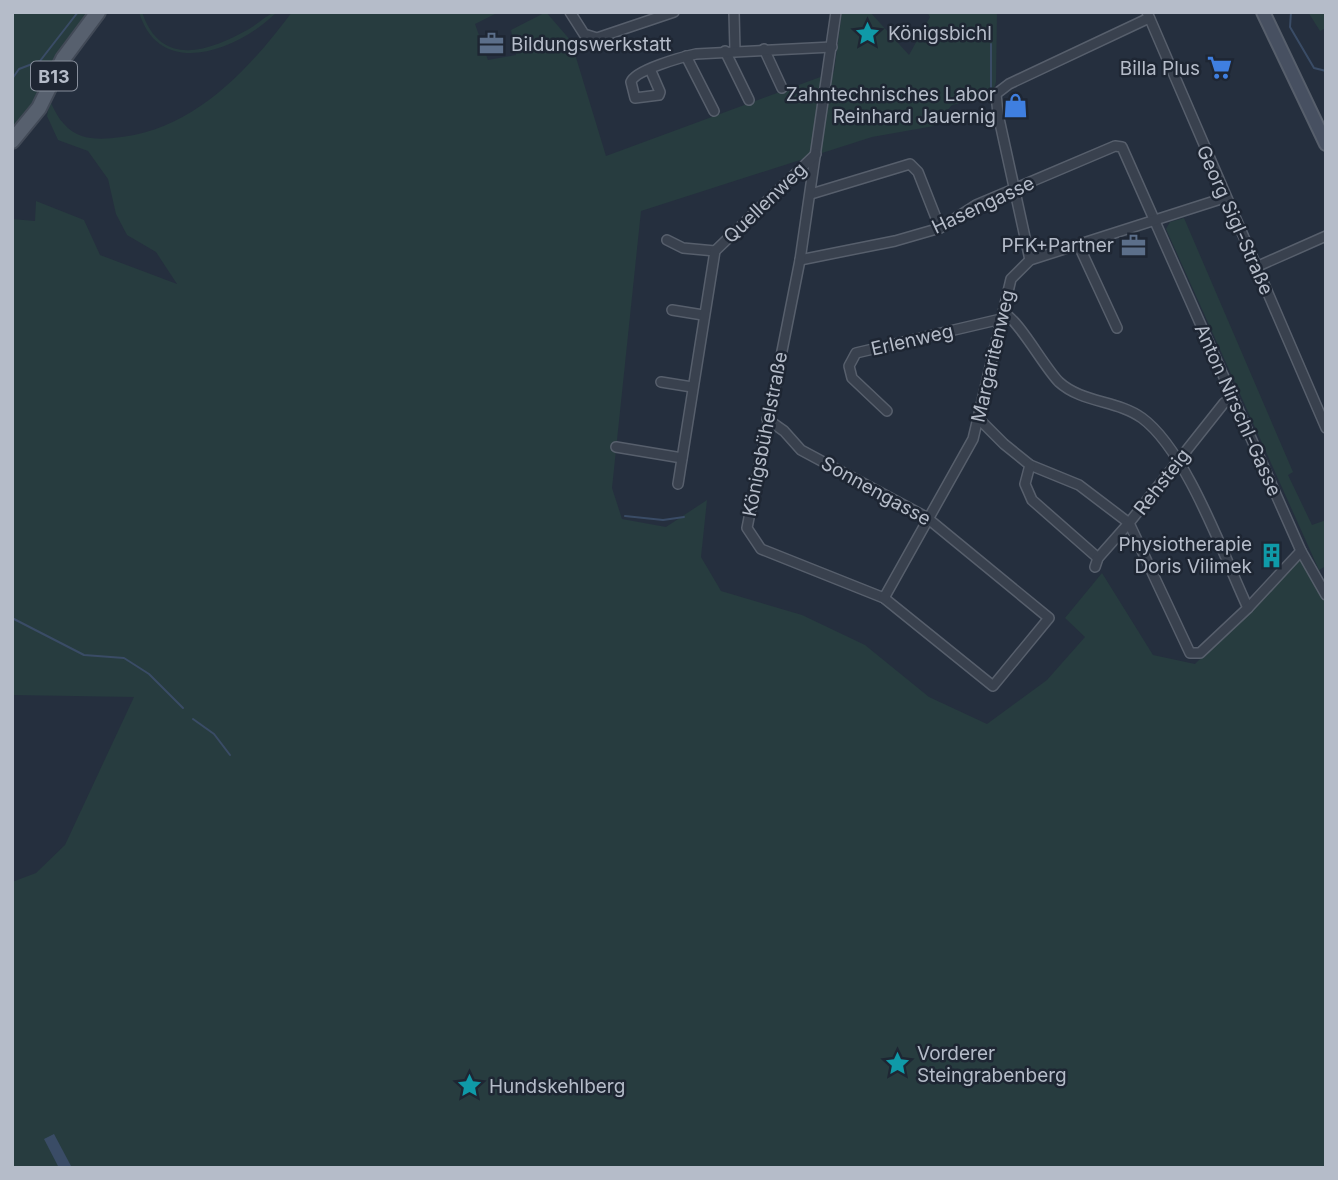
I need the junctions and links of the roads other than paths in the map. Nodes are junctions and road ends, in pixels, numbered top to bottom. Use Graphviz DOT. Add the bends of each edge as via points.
graph roads {
  1 [pos="99,12"];
  2 [pos="570,12"];
  3 [pos="674,12"];
  4 [pos="734,12"];
  5 [pos="836,12"];
  6 [pos="1263,12"];
  7 [pos="1148,15"];
  8 [pos="832,47"];
  9 [pos="764,49"];
  10 [pos="730,51"];
  11 [pos="686,56"];
  12 [pos="650,69"];
  13 [pos="782,88"];
  14 [pos="749,100"];
  15 [pos="714,111"];
  16 [pos="12,141"];
  17 [pos="1326,144"];
  18 [pos="816,155"];
  19 [pos="1015,188"];
  20 [pos="811,194"];
  21 [pos="1224,198"];
  22 [pos="1156,222"];
  23 [pos="940,228"];
  24 [pos="1326,236"];
  25 [pos="667,240"];
  26 [pos="1079,246"];
  27 [pos="715,251"];
  28 [pos="800,260"];
  29 [pos="1030,260"];
  30 [pos="1256,267"];
  31 [pos="672,310"];
  32 [pos="703,315"];
  33 [pos="1002,316"];
  34 [pos="1117,328"];
  35 [pos="661,382"];
  36 [pos="692,387"];
  37 [pos="1231,398"];
  38 [pos="887,411"];
  39 [pos="978,418"];
  40 [pos="767,419"];
  41 [pos="1326,428"];
  42 [pos="616,447"];
  43 [pos="682,458"];
  44 [pos="1178,460"];
  45 [pos="1030,465"];
  46 [pos="678,484"];
  47 [pos="926,517"];
  48 [pos="1129,523"];
  49 [pos="1301,551"];
  50 [pos="1326,595"];
  51 [pos="884,597"];
  52 [pos="1248,608"];
  53 [pos="993,686"];
  1 -- 16 [label="main road, B13" via="63,60 39,108"];
  2 -- 3 [label="street" via="584,34 597,38"];
  4 -- 10 [label="street"];
  5 -- 8 [label="street, Königsbühelstraße"];
  6 -- 17 [label="main road"];
  7 -- 19 [label="street" via="1000,90 995,100"];
  7 -- 21 [label="street, Georg Sigl-Straße"];
  8 -- 9 [label="street"];
  8 -- 18 [label="street, Königsbühelstraße"];
  9 -- 10 [label="street"];
  9 -- 13 [label="street"];
  10 -- 11 [label="street"];
  10 -- 14 [label="street"];
  11 -- 12 [label="street"];
  11 -- 15 [label="street"];
  18 -- 20 [label="street, Königsbühelstraße"];
  18 -- 27 [label="street, Quellenweg"];
  19 -- 22 [label="street, Hasengasse" via="1122,147"];
  19 -- 23 [label="street, Hasengasse"];
  19 -- 29 [label="street"];
  20 -- 23 [label="street" via="909,164 918,172"];
  20 -- 28 [label="street, Königsbühelstraße"];
  21 -- 22 [label="street"];
  21 -- 30 [label="street, Georg Sigl-Straße"];
  22 -- 26 [label="street"];
  22 -- 37 [label="street, Anton Nirschl-Gasse"];
  23 -- 28 [label="street, Hasengasse"];
  24 -- 30 [label="street"];
  25 -- 27 [label="street, Quellenweg" via="683,248"];
  26 -- 29 [label="street"];
  26 -- 34 [label="street"];
  27 -- 32 [label="street, Quellenweg"];
  28 -- 40 [label="street, Königsbühelstraße"];
  29 -- 33 [label="street, Margaritenweg" via="1011,279"];
  30 -- 41 [label="street, Georg Sigl-Straße"];
  31 -- 32 [label="street"];
  32 -- 36 [label="street, Quellenweg"];
  33 -- 38 [label="street, Erlenweg" via="856,353 849,366 852,378"];
  33 -- 39 [label="street, Margaritenweg"];
  33 -- 44 [label="street" via="1015,320 1059,381 1078,394 1131,411 1153,428"];
  35 -- 36 [label="street"];
  36 -- 43 [label="street, Quellenweg"];
  37 -- 44 [label="street, Rehsteig"];
  37 -- 49 [label="street, Anton Nirschl-Gasse"];
  39 -- 45 [label="street"];
  39 -- 47 [label="street, Margaritenweg" via="973,439"];
  40 -- 47 [label="street, Sonnengasse" via="801,450"];
  40 -- 51 [label="street, Königsbühelstraße" via="747,528 761,549"];
  42 -- 43 [label="street"];
  43 -- 46 [label="street, Quellenweg"];
  44 -- 48 [label="street, Rehsteig"];
  44 -- 52 [label="street"];
  45 -- 48 [label="street" via="1079,485"];
  45 -- 48 [label="street, Rehsteig" via="1025,484 1032,500 1097,562"];
  47 -- 51 [label="street, Margaritenweg"];
  47 -- 53 [label="street, Sonnengasse" via="1049,618"];
  48 -- 52 [label="street" via="1190,653 1200,653"];
  49 -- 50 [label="street, Anton Nirschl-Gasse"];
  49 -- 52 [label="street"];
  51 -- 53 [label="street, Königsbühelstraße"];
}
